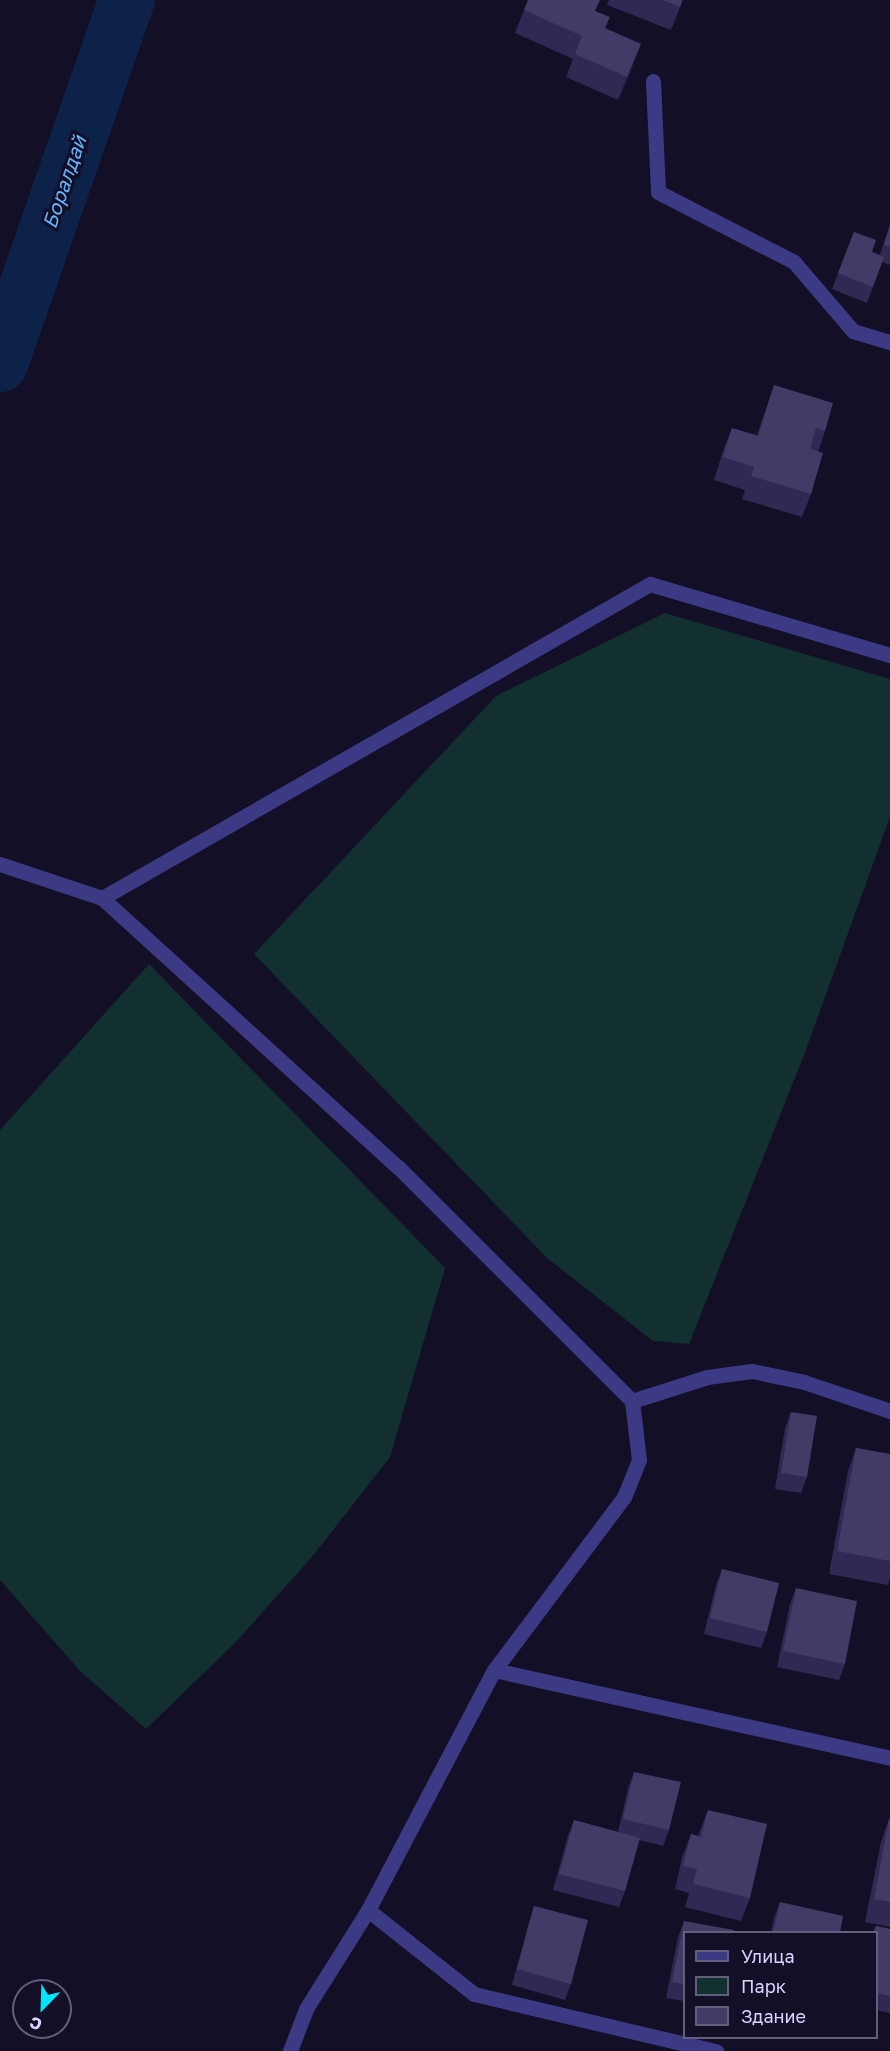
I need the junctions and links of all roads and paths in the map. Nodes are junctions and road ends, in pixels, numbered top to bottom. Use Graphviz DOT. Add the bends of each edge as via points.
graph roads {
  1 [pos="653,81"];
  2 [pos="890,342"];
  3 [pos="890,655"];
  4 [pos="0,864"];
  5 [pos="102,898"];
  6 [pos="632,1401"];
  7 [pos="890,1411"];
  8 [pos="494,1670"];
  9 [pos="890,1758"];
  10 [pos="368,1910"];
  11 [pos="290,2051"];
  12 [pos="716,2051"];
  1 -- 2 [label="street" via="658,192 794,262 853,331"];
  3 -- 5 [label="street" via="650,584"];
  4 -- 5 [label="street"];
  5 -- 6 [label="street" via="398,1167"];
  6 -- 7 [label="street" via="707,1377 752,1371 804,1382"];
  6 -- 8 [label="street" via="639,1460 624,1497"];
  8 -- 9 [label="street"];
  8 -- 10 [label="street"];
  10 -- 11 [label="street" via="306,2009"];
  10 -- 12 [label="street" via="474,1994"];
}
